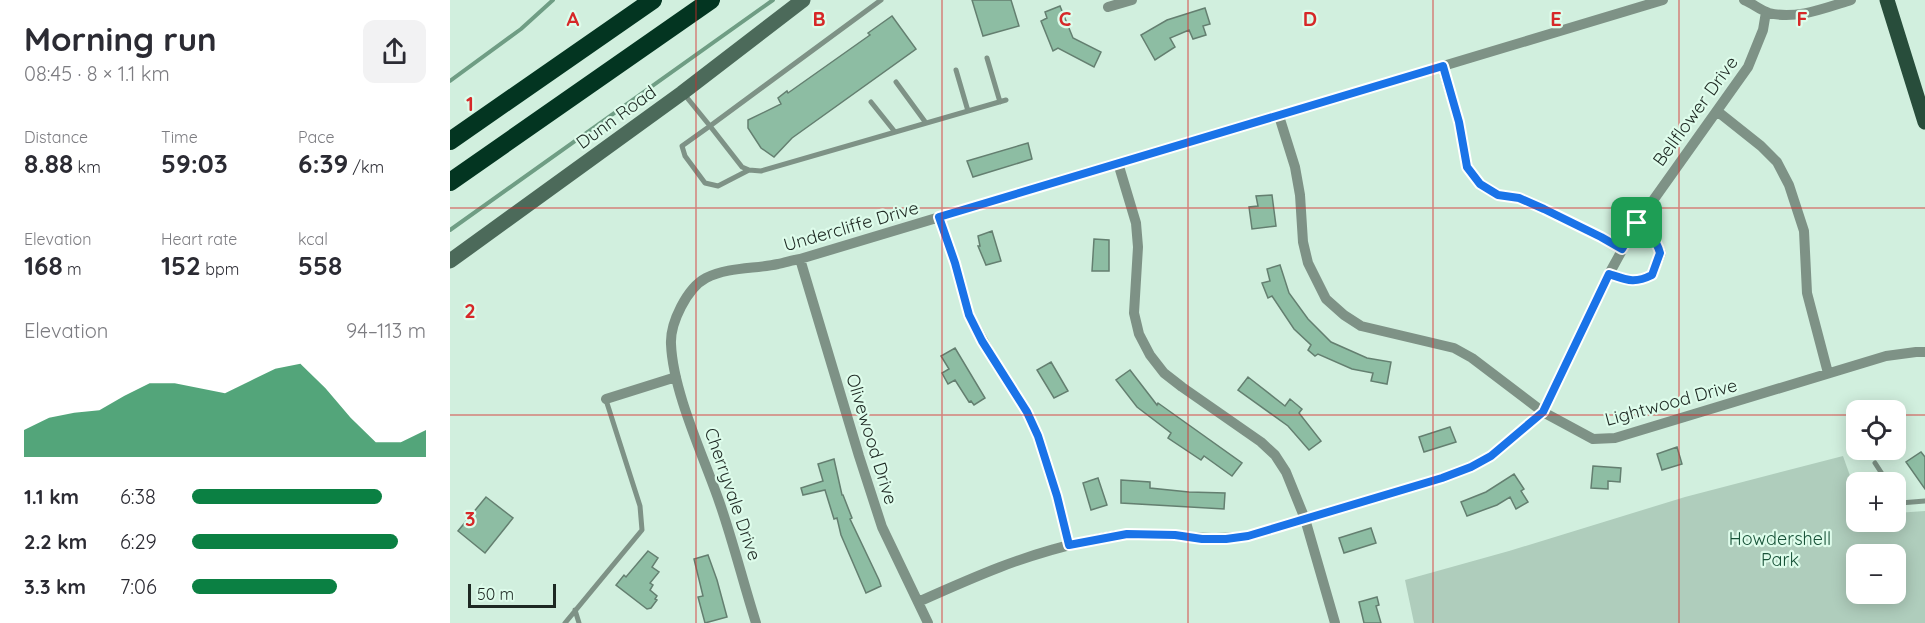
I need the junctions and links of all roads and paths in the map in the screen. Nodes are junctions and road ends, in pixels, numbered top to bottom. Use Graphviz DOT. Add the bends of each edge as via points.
graph roads {
  1 [pos="653,0"];
  2 [pos="711,0"];
  3 [pos="803,0"];
  4 [pos="881,0"];
  5 [pos="1132,0"];
  6 [pos="1663,0"];
  7 [pos="1744,0"];
  8 [pos="1851,0"];
  9 [pos="1887,0"];
  10 [pos="1108,7"];
  11 [pos="1766,12"];
  12 [pos="987,58"];
  13 [pos="1443,66"];
  14 [pos="956,70"];
  15 [pos="896,82"];
  16 [pos="682,93"];
  17 [pos="871,102"];
  18 [pos="968,111"];
  19 [pos="1718,111"];
  20 [pos="1279,116"];
  21 [pos="1925,122"];
  22 [pos="926,123"];
  23 [pos="710,126"];
  24 [pos="895,132"];
  25 [pos="450,141"];
  26 [pos="1118,164"];
  27 [pos="749,170"];
  28 [pos="450,182"];
  29 [pos="939,217"];
  30 [pos="1637,223"];
  31 [pos="1622,249"];
  32 [pos="800,259"];
  33 [pos="450,261"];
  34 [pos="1609,274"];
  35 [pos="1925,352"];
  36 [pos="1828,373"];
  37 [pos="676,377"];
  38 [pos="606,399"];
  39 [pos="1543,412"];
  40 [pos="1875,462"];
  41 [pos="1881,472"];
  42 [pos="1925,501"];
  43 [pos="1906,503"];
  44 [pos="1305,519"];
  45 [pos="1069,545"];
  46 [pos="918,602"];
  47 [pos="575,610"];
  48 [pos="565,623"];
  49 [pos="579,623"];
  50 [pos="756,623"];
  51 [pos="928,623"];
  52 [pos="1335,623"];
  1 -- 25 [label="highway"];
  2 -- 28 [label="highway"];
  3 -- 16 [label="street, Dunn Road"];
  4 -- 23 [label="lane"];
  5 -- 10 [label="street"];
  6 -- 13 [label="street, Undercliffe Drive"];
  7 -- 11 [label="street"];
  8 -- 11 [label="street" via="1800,14"];
  9 -- 21 [label="main road"];
  11 -- 19 [label="street, Bellflower Drive" via="1748,67"];
  12 -- 18 [label="lane" via="1003,101"];
  13 -- 20 [label="street, Undercliffe Drive"];
  13 -- 31 [label="street" via="1467,167 1480,184 1498,195 1519,198 1544,209"];
  14 -- 18 [label="lane"];
  15 -- 22 [label="lane"];
  16 -- 23 [label="lane"];
  16 -- 33 [label="street, Dunn Road"];
  17 -- 24 [label="lane"];
  18 -- 22 [label="lane"];
  19 -- 30 [label="street, Bellflower Drive"];
  19 -- 36 [label="street" via="1777,162 1789,185 1804,231 1807,293"];
  20 -- 26 [label="street, Undercliffe Drive"];
  20 -- 39 [label="street, Lightwood Drive" via="1295,167 1308,264 1326,299 1361,326 1454,348"];
  22 -- 24 [label="lane"];
  23 -- 27 [label="lane" via="742,167"];
  23 -- 27 [label="lane" via="682,146 705,183 717,186"];
  24 -- 27 [label="lane" via="761,171"];
  26 -- 29 [label="street, Undercliffe Drive"];
  26 -- 44 [label="street" via="1136,223 1134,313 1150,355 1164,373 1275,455"];
  29 -- 32 [label="street, Undercliffe Drive"];
  29 -- 45 [label="street" via="969,315 1038,436"];
  30 -- 31 [label="street, Bellflower Drive"];
  30 -- 34 [label="street" via="1653,236 1660,253 1652,275 1640,281"];
  31 -- 34 [label="street, Bellflower Drive"];
  32 -- 37 [label="street, Undercliffe Drive" via="705,278 677,312 673,325"];
  32 -- 46 [label="street, Olivewood Drive" via="882,527"];
  34 -- 39 [label="street, Bellflower Drive"];
  35 -- 36 [label="street, Lightwood Drive" via="1886,357"];
  36 -- 39 [label="street, Lightwood Drive" via="1614,438 1593,439"];
  37 -- 38 [label="street"];
  37 -- 50 [label="street, Cherryvale Drive"];
  38 -- 47 [label="lane" via="640,506 642,530"];
  39 -- 44 [label="street, Bellflower Drive" via="1509,442 1471,467"];
  40 -- 41 [label="lane"];
  42 -- 43 [label="lane"];
  44 -- 45 [label="street, Bellflower Drive" via="1226,539 1127,534"];
  44 -- 52 [label="street"];
  45 -- 46 [label="street, Bellflower Drive" via="1013,561"];
  46 -- 51 [label="street, Olivewood Drive"];
  47 -- 48 [label="lane"];
  47 -- 49 [label="lane"];
}
